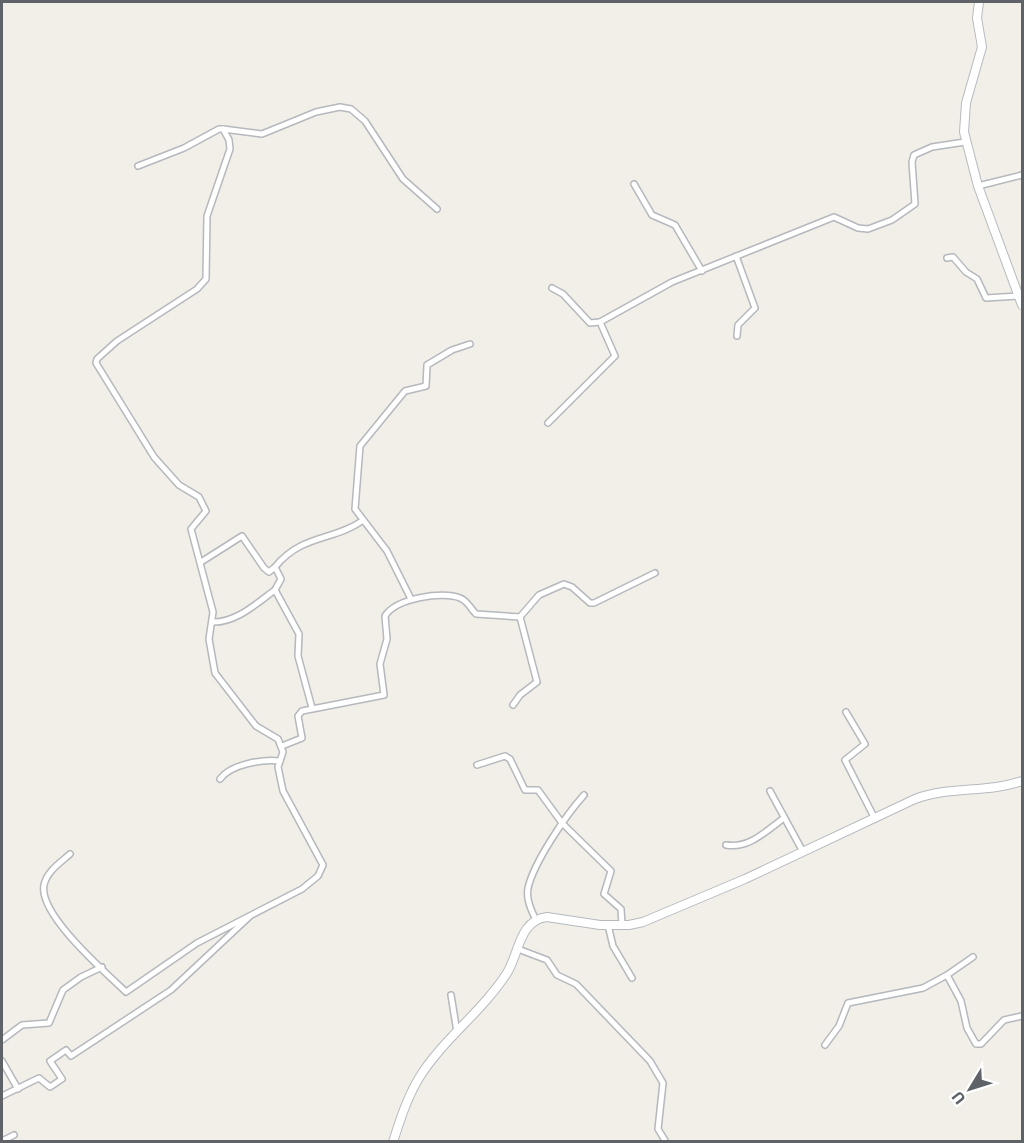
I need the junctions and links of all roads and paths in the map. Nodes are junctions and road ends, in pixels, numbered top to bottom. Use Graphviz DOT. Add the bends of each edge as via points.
graph roads {
  1 [pos="979,2"];
  2 [pos="223,129"];
  3 [pos="965,138"];
  4 [pos="138,166"];
  5 [pos="1023,175"];
  6 [pos="634,184"];
  7 [pos="978,186"];
  8 [pos="437,209"];
  9 [pos="736,256"];
  10 [pos="947,258"];
  11 [pos="702,271"];
  12 [pos="552,288"];
  13 [pos="1020,296"];
  14 [pos="1023,305"];
  15 [pos="600,322"];
  16 [pos="737,336"];
  17 [pos="470,344"];
  18 [pos="548,423"];
  19 [pos="362,521"];
  20 [pos="201,562"];
  21 [pos="275,567"];
  22 [pos="655,573"];
  23 [pos="275,590"];
  24 [pos="411,599"];
  25 [pos="520,617"];
  26 [pos="212,622"];
  27 [pos="513,705"];
  28 [pos="312,708"];
  29 [pos="846,712"];
  30 [pos="282,746"];
  31 [pos="280,761"];
  32 [pos="477,765"];
  33 [pos="220,779"];
  34 [pos="1023,781"];
  35 [pos="770,791"];
  36 [pos="584,795"];
  37 [pos="784,818"];
  38 [pos="875,819"];
  39 [pos="562,823"];
  40 [pos="726,845"];
  41 [pos="802,850"];
  42 [pos="70,854"];
  43 [pos="254,912"];
  44 [pos="536,920"];
  45 [pos="608,925"];
  46 [pos="622,925"];
  47 [pos="518,949"];
  48 [pos="973,957"];
  49 [pos="102,967"];
  50 [pos="947,975"];
  51 [pos="632,978"];
  52 [pos="451,994"];
  53 [pos="1023,1016"];
  54 [pos="456,1032"];
  55 [pos="2,1040"];
  56 [pos="825,1045"];
  57 [pos="2,1061"];
  58 [pos="18,1089"];
  59 [pos="2,1096"];
  60 [pos="14,1135"];
  61 [pos="2,1141"];
  62 [pos="393,1142"];
  63 [pos="666,1142"];
  1 -- 3 [label="street" via="976,18 982,47 966,103"];
  2 -- 4 [label="street"];
  2 -- 8 [label="street" via="262,134 316,112 351,109 365,121 403,179"];
  2 -- 20 [label="street" via="230,150 207,216 206,279 197,289 117,341 95,361 154,457 178,485 199,496 206,511 191,529"];
  3 -- 7 [label="street"];
  3 -- 9 [label="street" via="914,155 915,204 884,224 863,229 834,217"];
  5 -- 7 [label="street"];
  6 -- 11 [label="street" via="652,215 675,225"];
  7 -- 13 [label="street"];
  9 -- 11 [label="street"];
  9 -- 16 [label="street" via="755,308 738,325"];
  10 -- 13 [label="street" via="956,259 977,279 986,298"];
  11 -- 15 [label="street" via="672,282"];
  12 -- 15 [label="street" via="563,294 590,324"];
  13 -- 14 [label="street"];
  15 -- 18 [label="street" via="615,356"];
  17 -- 19 [label="street" via="427,365 426,386 405,391 360,446 354,506"];
  19 -- 21 [label="street" via="294,549"];
  19 -- 24 [label="street" via="387,551"];
  20 -- 21 [label="street" via="242,536 264,568 269,572"];
  20 -- 26 [label="street"];
  21 -- 23 [label="street" via="281,579"];
  22 -- 25 [label="street" via="594,603 564,584 539,595"];
  23 -- 26 [label="street" via="242,613"];
  23 -- 28 [label="street" via="300,639 298,656"];
  24 -- 25 [label="street" via="455,597 465,600 476,614"];
  24 -- 28 [label="street" via="397,604 385,616 387,639 380,664 384,695"];
  25 -- 27 [label="street" via="537,682"];
  26 -- 30 [label="street" via="209,639 215,673 256,726 278,739"];
  28 -- 30 [label="street" via="298,714 302,738"];
  29 -- 38 [label="street" via="865,744 845,760"];
  30 -- 31 [label="street"];
  31 -- 33 [label="street" via="260,761 226,772"];
  31 -- 43 [label="street" via="279,774 288,804 323,866 318,876 302,889"];
  32 -- 39 [label="street" via="508,756 525,790 538,790"];
  34 -- 38 [label="street" via="1000,788 923,796"];
  35 -- 37 [label="street"];
  36 -- 39 [label="street"];
  37 -- 40 [label="street" via="750,843"];
  37 -- 41 [label="street"];
  38 -- 41 [label="street"];
  39 -- 44 [label="street" via="528,889"];
  39 -- 46 [label="street" via="611,871 604,894 621,909"];
  41 -- 46 [label="street" via="643,922"];
  42 -- 49 [label="street" via="49,873 43,896 73,938"];
  43 -- 49 [label="street" via="188,948 127,992"];
  43 -- 58 [label="street" via="171,990 72,1056 66,1050 50,1061 62,1079 50,1087 39,1078"];
  44 -- 45 [label="street" via="547,917"];
  44 -- 47 [label="street" via="524,931"];
  45 -- 46 [label="street"];
  45 -- 51 [label="street" via="613,946"];
  47 -- 54 [label="street" via="495,991"];
  47 -- 63 [label="street" via="548,960 557,975 576,984 650,1061 663,1083 658,1129"];
  48 -- 50 [label="street"];
  49 -- 55 [label="street" via="63,990 49,1023 22,1025"];
  50 -- 53 [label="street" via="976,1044 981,1044 1004,1020"];
  50 -- 56 [label="street" via="923,988 848,1004"];
  52 -- 54 [label="street"];
  54 -- 62 [label="street" via="419,1078"];
  57 -- 58 [label="street"];
  58 -- 59 [label="street"];
  60 -- 61 [label="street"];
}
